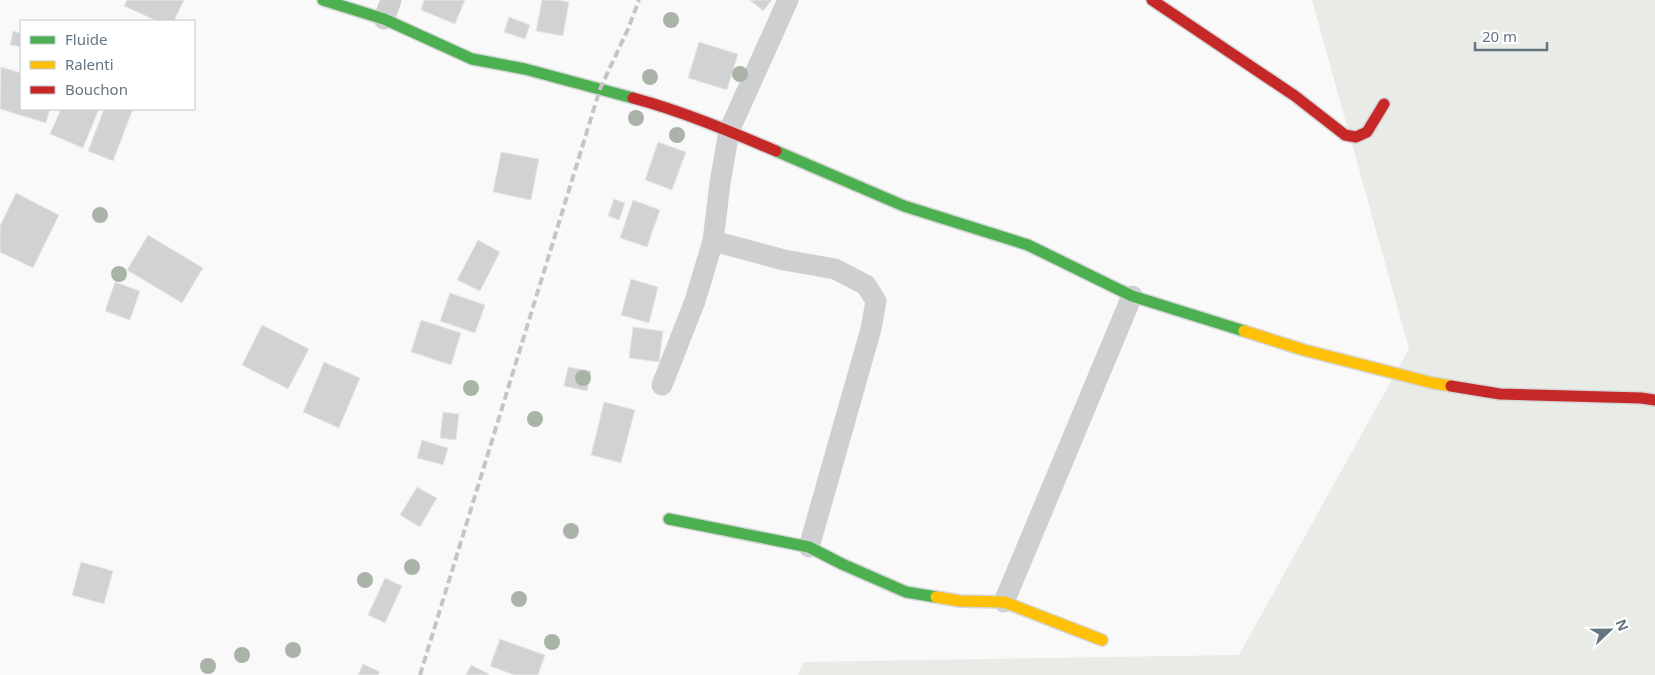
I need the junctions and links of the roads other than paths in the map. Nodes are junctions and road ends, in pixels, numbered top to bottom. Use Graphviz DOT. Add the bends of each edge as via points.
graph roads {
  1 [pos="323,0"];
  2 [pos="788,0"];
  3 [pos="1152,0"];
  4 [pos="387,9"];
  5 [pos="1384,104"];
  6 [pos="729,131"];
  7 [pos="714,241"];
  8 [pos="1132,296"];
  9 [pos="662,385"];
  10 [pos="1655,400"];
  11 [pos="668,519"];
  12 [pos="809,547"];
  13 [pos="1004,602"];
  14 [pos="1102,640"];
  1 -- 4 [label="street"];
  2 -- 6 [label="street"];
  3 -- 5 [label="street" via="1295,96 1346,135 1356,138 1367,132"];
  4 -- 6 [label="street" via="472,59 525,69 663,106"];
  6 -- 7 [label="street"];
  6 -- 8 [label="street" via="904,206 1028,245"];
  7 -- 9 [label="street"];
  7 -- 12 [label="street" via="784,260 835,269 866,285 876,301 871,329"];
  8 -- 10 [label="street" via="1304,350 1433,383 1500,394"];
  8 -- 13 [label="street"];
  11 -- 12 [label="street"];
  12 -- 13 [label="street" via="906,592 960,601"];
  13 -- 14 [label="street"];
}
